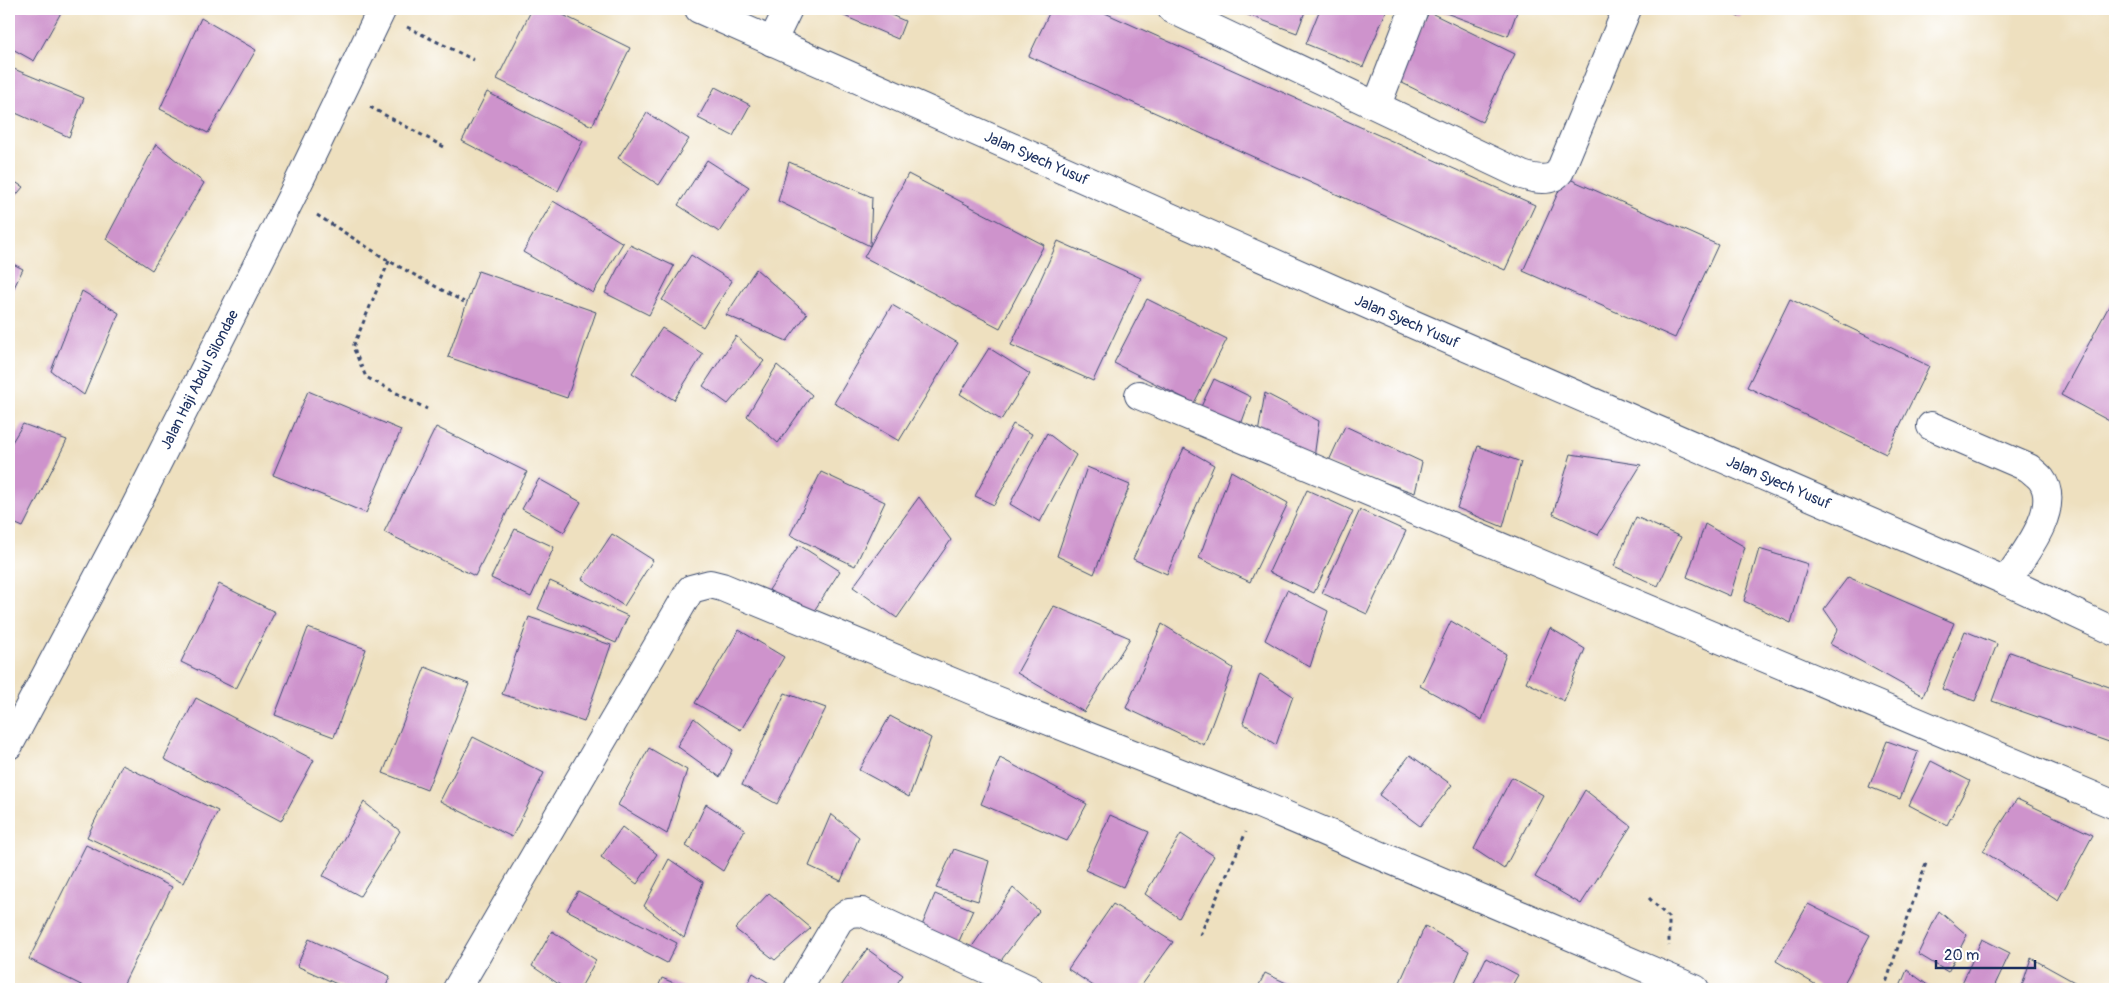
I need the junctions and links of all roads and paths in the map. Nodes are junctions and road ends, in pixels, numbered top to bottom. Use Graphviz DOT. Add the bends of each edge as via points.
graph roads {
  1 [pos="699,9"];
  2 [pos="788,9"];
  3 [pos="1172,9"];
  4 [pos="1414,9"];
  5 [pos="1627,9"];
  6 [pos="380,11"];
  7 [pos="1213,17"];
  8 [pos="772,42"];
  9 [pos="474,60"];
  10 [pos="343,92"];
  11 [pos="1377,105"];
  12 [pos="446,148"];
  13 [pos="291,198"];
  14 [pos="389,261"];
  15 [pos="464,302"];
  16 [pos="1139,395"];
  17 [pos="427,409"];
  18 [pos="1931,426"];
  19 [pos="2006,581"];
  20 [pos="2115,632"];
  21 [pos="9,745"];
  22 [pos="1259,804"];
  23 [pos="2115,805"];
  24 [pos="1926,863"];
  25 [pos="1649,898"];
  26 [pos="1200,935"];
  27 [pos="1643,980"];
  28 [pos="457,989"];
  29 [pos="798,989"];
  30 [pos="1029,989"];
  31 [pos="1695,989"];
  32 [pos="1884,989"];
  1 -- 8 [label="main road, Jalan Syech Yusuf"];
  2 -- 8 [label="main road"];
  3 -- 7 [label="main road"];
  4 -- 11 [label="main road"];
  5 -- 11 [label="main road" via="1557,175 1546,179 1522,175"];
  6 -- 9 [label="path"];
  6 -- 10 [label="main road, Jalan Haji Abdul Silondae"];
  7 -- 11 [label="main road"];
  8 -- 19 [label="main road, Jalan Syech Yusuf" via="1378,310"];
  10 -- 12 [label="path"];
  10 -- 13 [label="main road, Jalan Haji Abdul Silondae"];
  13 -- 14 [label="path"];
  13 -- 21 [label="main road, Jalan Haji Abdul Silondae" via="134,511"];
  14 -- 15 [label="path"];
  14 -- 17 [label="path" via="353,347 366,377"];
  16 -- 23 [label="main road"];
  18 -- 19 [label="main road" via="2029,468 2042,480 2048,500 2041,527"];
  19 -- 20 [label="main road, Jalan Syech Yusuf"];
  22 -- 26 [label="path"];
  22 -- 27 [label="main road"];
  22 -- 28 [label="main road" via="710,584 691,589 686,597"];
  24 -- 32 [label="path"];
  25 -- 27 [label="path" via="1669,918 1669,951"];
  27 -- 31 [label="main road"];
  29 -- 30 [label="main road" via="839,920 848,914 862,912"];
}
